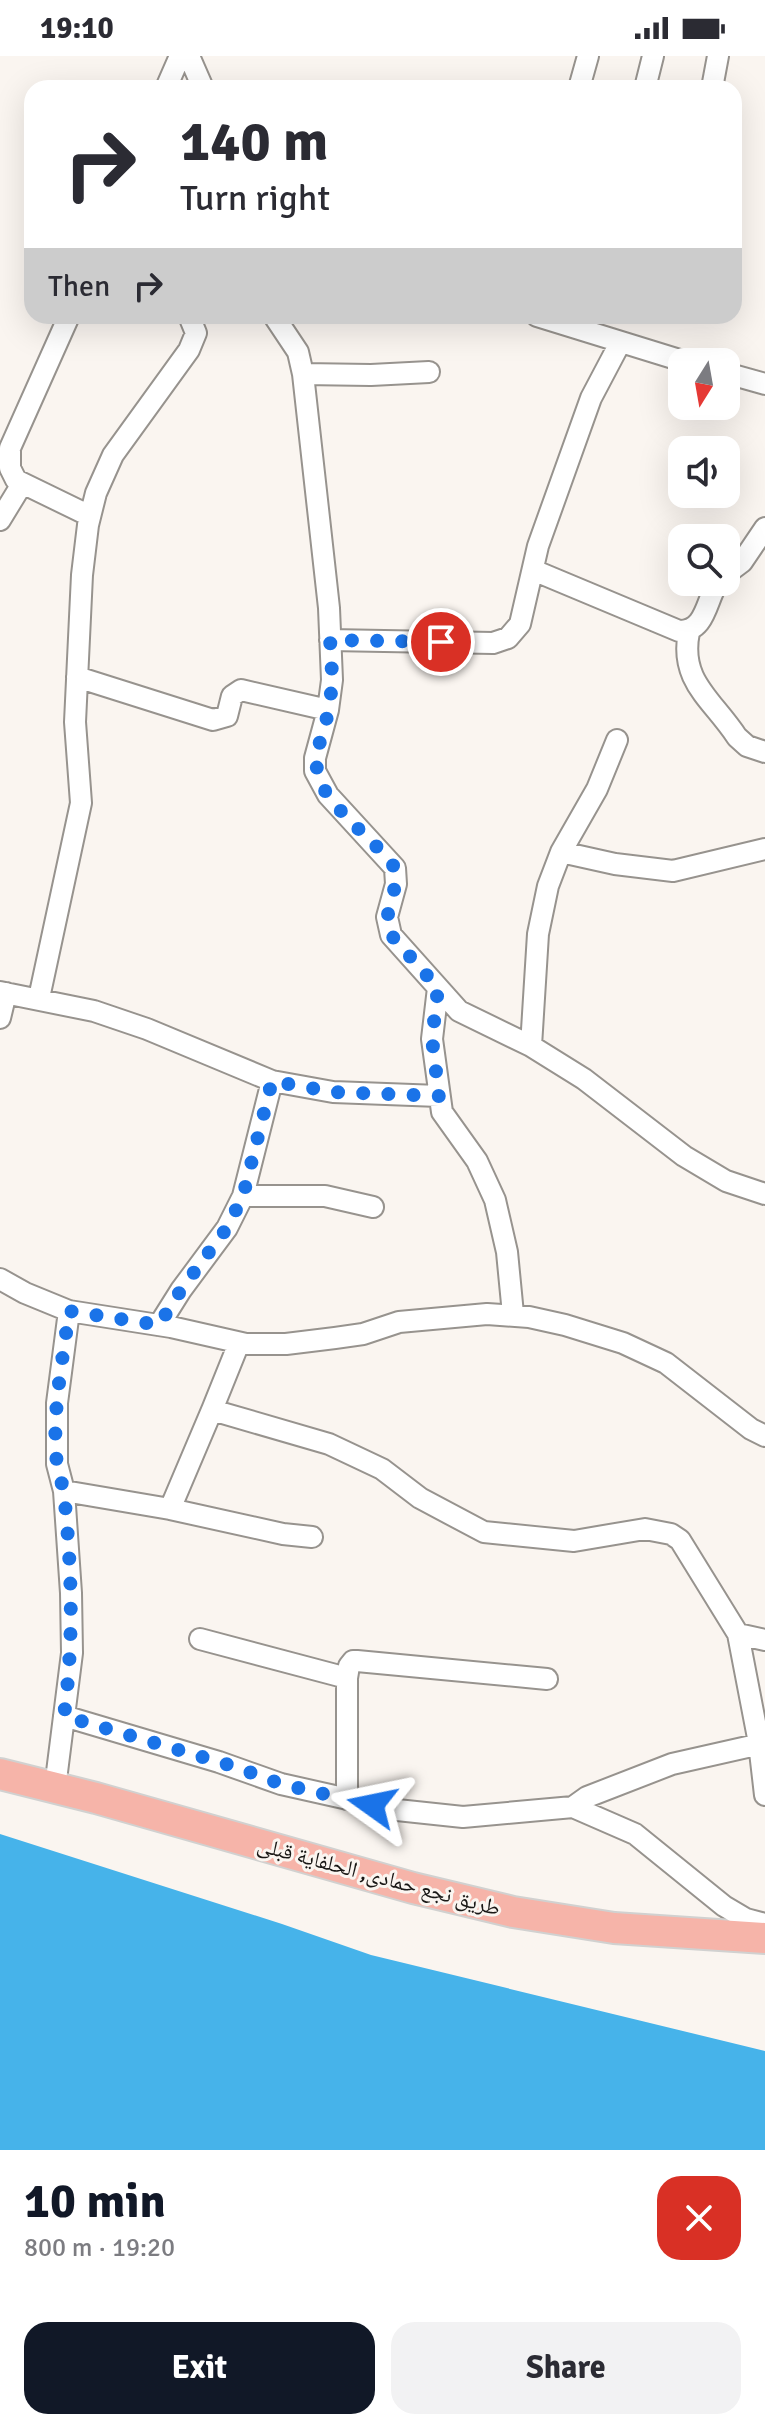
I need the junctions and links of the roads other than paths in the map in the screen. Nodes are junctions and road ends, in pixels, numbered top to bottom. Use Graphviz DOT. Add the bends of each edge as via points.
graph roads {
  1 [pos="180,56"];
  2 [pos="189,56"];
  3 [pos="588,56"];
  4 [pos="653,56"];
  5 [pos="718,56"];
  6 [pos="170,80"];
  7 [pos="200,80"];
  8 [pos="581,80"];
  9 [pos="647,80"];
  10 [pos="714,80"];
  11 [pos="65,324"];
  12 [pos="192,324"];
  13 [pos="279,324"];
  14 [pos="562,324"];
  15 [pos="620,343"];
  16 [pos="668,357"];
  17 [pos="429,372"];
  18 [pos="303,374"];
  19 [pos="740,377"];
  20 [pos="765,384"];
  21 [pos="22,484"];
  22 [pos="90,516"];
  23 [pos="0,520"];
  24 [pos="765,528"];
  25 [pos="740,564"];
  26 [pos="533,570"];
  27 [pos="712,596"];
  28 [pos="689,632"];
  29 [pos="330,640"];
  30 [pos="77,677"];
  31 [pos="328,710"];
  32 [pos="617,740"];
  33 [pos="765,752"];
  34 [pos="765,849"];
  35 [pos="561,852"];
  36 [pos="438,988"];
  37 [pos="3,993"];
  38 [pos="39,998"];
  39 [pos="0,1018"];
  40 [pos="531,1046"];
  41 [pos="272,1081"];
  42 [pos="439,1096"];
  43 [pos="765,1194"];
  44 [pos="243,1196"];
  45 [pos="373,1207"];
  46 [pos="0,1279"];
  47 [pos="69,1311"];
  48 [pos="513,1314"];
  49 [pos="159,1325"];
  50 [pos="239,1343"];
  51 [pos="212,1410"];
  52 [pos="765,1436"];
  53 [pos="64,1491"];
  54 [pos="170,1509"];
  55 [pos="312,1537"];
  56 [pos="738,1634"];
  57 [pos="200,1639"];
  58 [pos="765,1640"];
  59 [pos="347,1678"];
  60 [pos="547,1679"];
  61 [pos="64,1716"];
  62 [pos="762,1743"];
  63 [pos="0,1774"];
  64 [pos="55,1788"];
  65 [pos="765,1795"];
  66 [pos="347,1799"];
  67 [pos="573,1807"];
  68 [pos="765,1924"];
  69 [pos="765,1938"];
  1 -- 6 [label="street"];
  2 -- 7 [label="street"];
  3 -- 8 [label="street"];
  4 -- 9 [label="street"];
  5 -- 10 [label="street"];
  11 -- 21 [label="street" via="10,448 10,468"];
  12 -- 22 [label="street" via="196,333 189,350 113,455"];
  13 -- 18 [label="street" via="298,352"];
  14 -- 15 [label="street"];
  15 -- 16 [label="street"];
  15 -- 26 [label="street" via="591,398"];
  17 -- 18 [label="street"];
  18 -- 29 [label="street"];
  19 -- 20 [label="street"];
  21 -- 22 [label="street"];
  21 -- 23 [label="street"];
  22 -- 30 [label="street"];
  24 -- 25 [label="street"];
  26 -- 28 [label="street"];
  26 -- 29 [label="street" via="520,624 508,638 493,643"];
  27 -- 28 [label="street" via="700,623"];
  28 -- 33 [label="street" via="688,669 737,737"];
  29 -- 31 [label="street"];
  30 -- 31 [label="street" via="213,720 227,716 232,696 241,690"];
  30 -- 38 [label="street" via="81,803"];
  31 -- 36 [label="street" via="315,771 328,795 393,865 396,884 387,924 391,935"];
  32 -- 35 [label="street" via="597,789"];
  34 -- 35 [label="street" via="673,871"];
  35 -- 40 [label="street" via="538,934"];
  36 -- 40 [label="street" via="459,1011"];
  36 -- 42 [label="street" via="432,1039"];
  37 -- 38 [label="street"];
  37 -- 39 [label="street"];
  38 -- 41 [label="street" via="147,1029"];
  40 -- 43 [label="street" via="584,1079 684,1156 726,1181"];
  41 -- 42 [label="street" via="333,1092"];
  41 -- 44 [label="street"];
  42 -- 48 [label="street" via="442,1112 477,1161 495,1200"];
  44 -- 45 [label="street" via="325,1196"];
  44 -- 49 [label="street" via="227,1228"];
  46 -- 47 [label="street"];
  47 -- 49 [label="street"];
  47 -- 53 [label="street" via="57,1403 57,1464"];
  48 -- 50 [label="street" via="399,1322 363,1334 286,1344"];
  48 -- 52 [label="street" via="623,1343 666,1363"];
  49 -- 50 [label="street"];
  50 -- 51 [label="street"];
  51 -- 54 [label="street"];
  51 -- 56 [label="street" via="329,1444 382,1469 420,1498 484,1532 574,1541 645,1529 671,1534 680,1540"];
  53 -- 54 [label="street"];
  53 -- 61 [label="street" via="72,1653"];
  54 -- 55 [label="street"];
  56 -- 58 [label="street"];
  56 -- 62 [label="street"];
  57 -- 59 [label="street"];
  59 -- 60 [label="street" via="349,1666 357,1661"];
  59 -- 66 [label="street"];
  61 -- 64 [label="street"];
  61 -- 66 [label="street" via="281,1784"];
  62 -- 65 [label="street"];
  62 -- 67 [label="street" via="672,1764"];
  63 -- 64 [label="main road, طريق نجع حمادى, الحلفاية قبلى"];
  64 -- 69 [label="main road, طريق نجع حمادى, الحلفاية قبلى" via="500,1910 614,1928"];
  66 -- 67 [label="street" via="463,1817"];
  67 -- 68 [label="street" via="635,1834 724,1906"];
}
